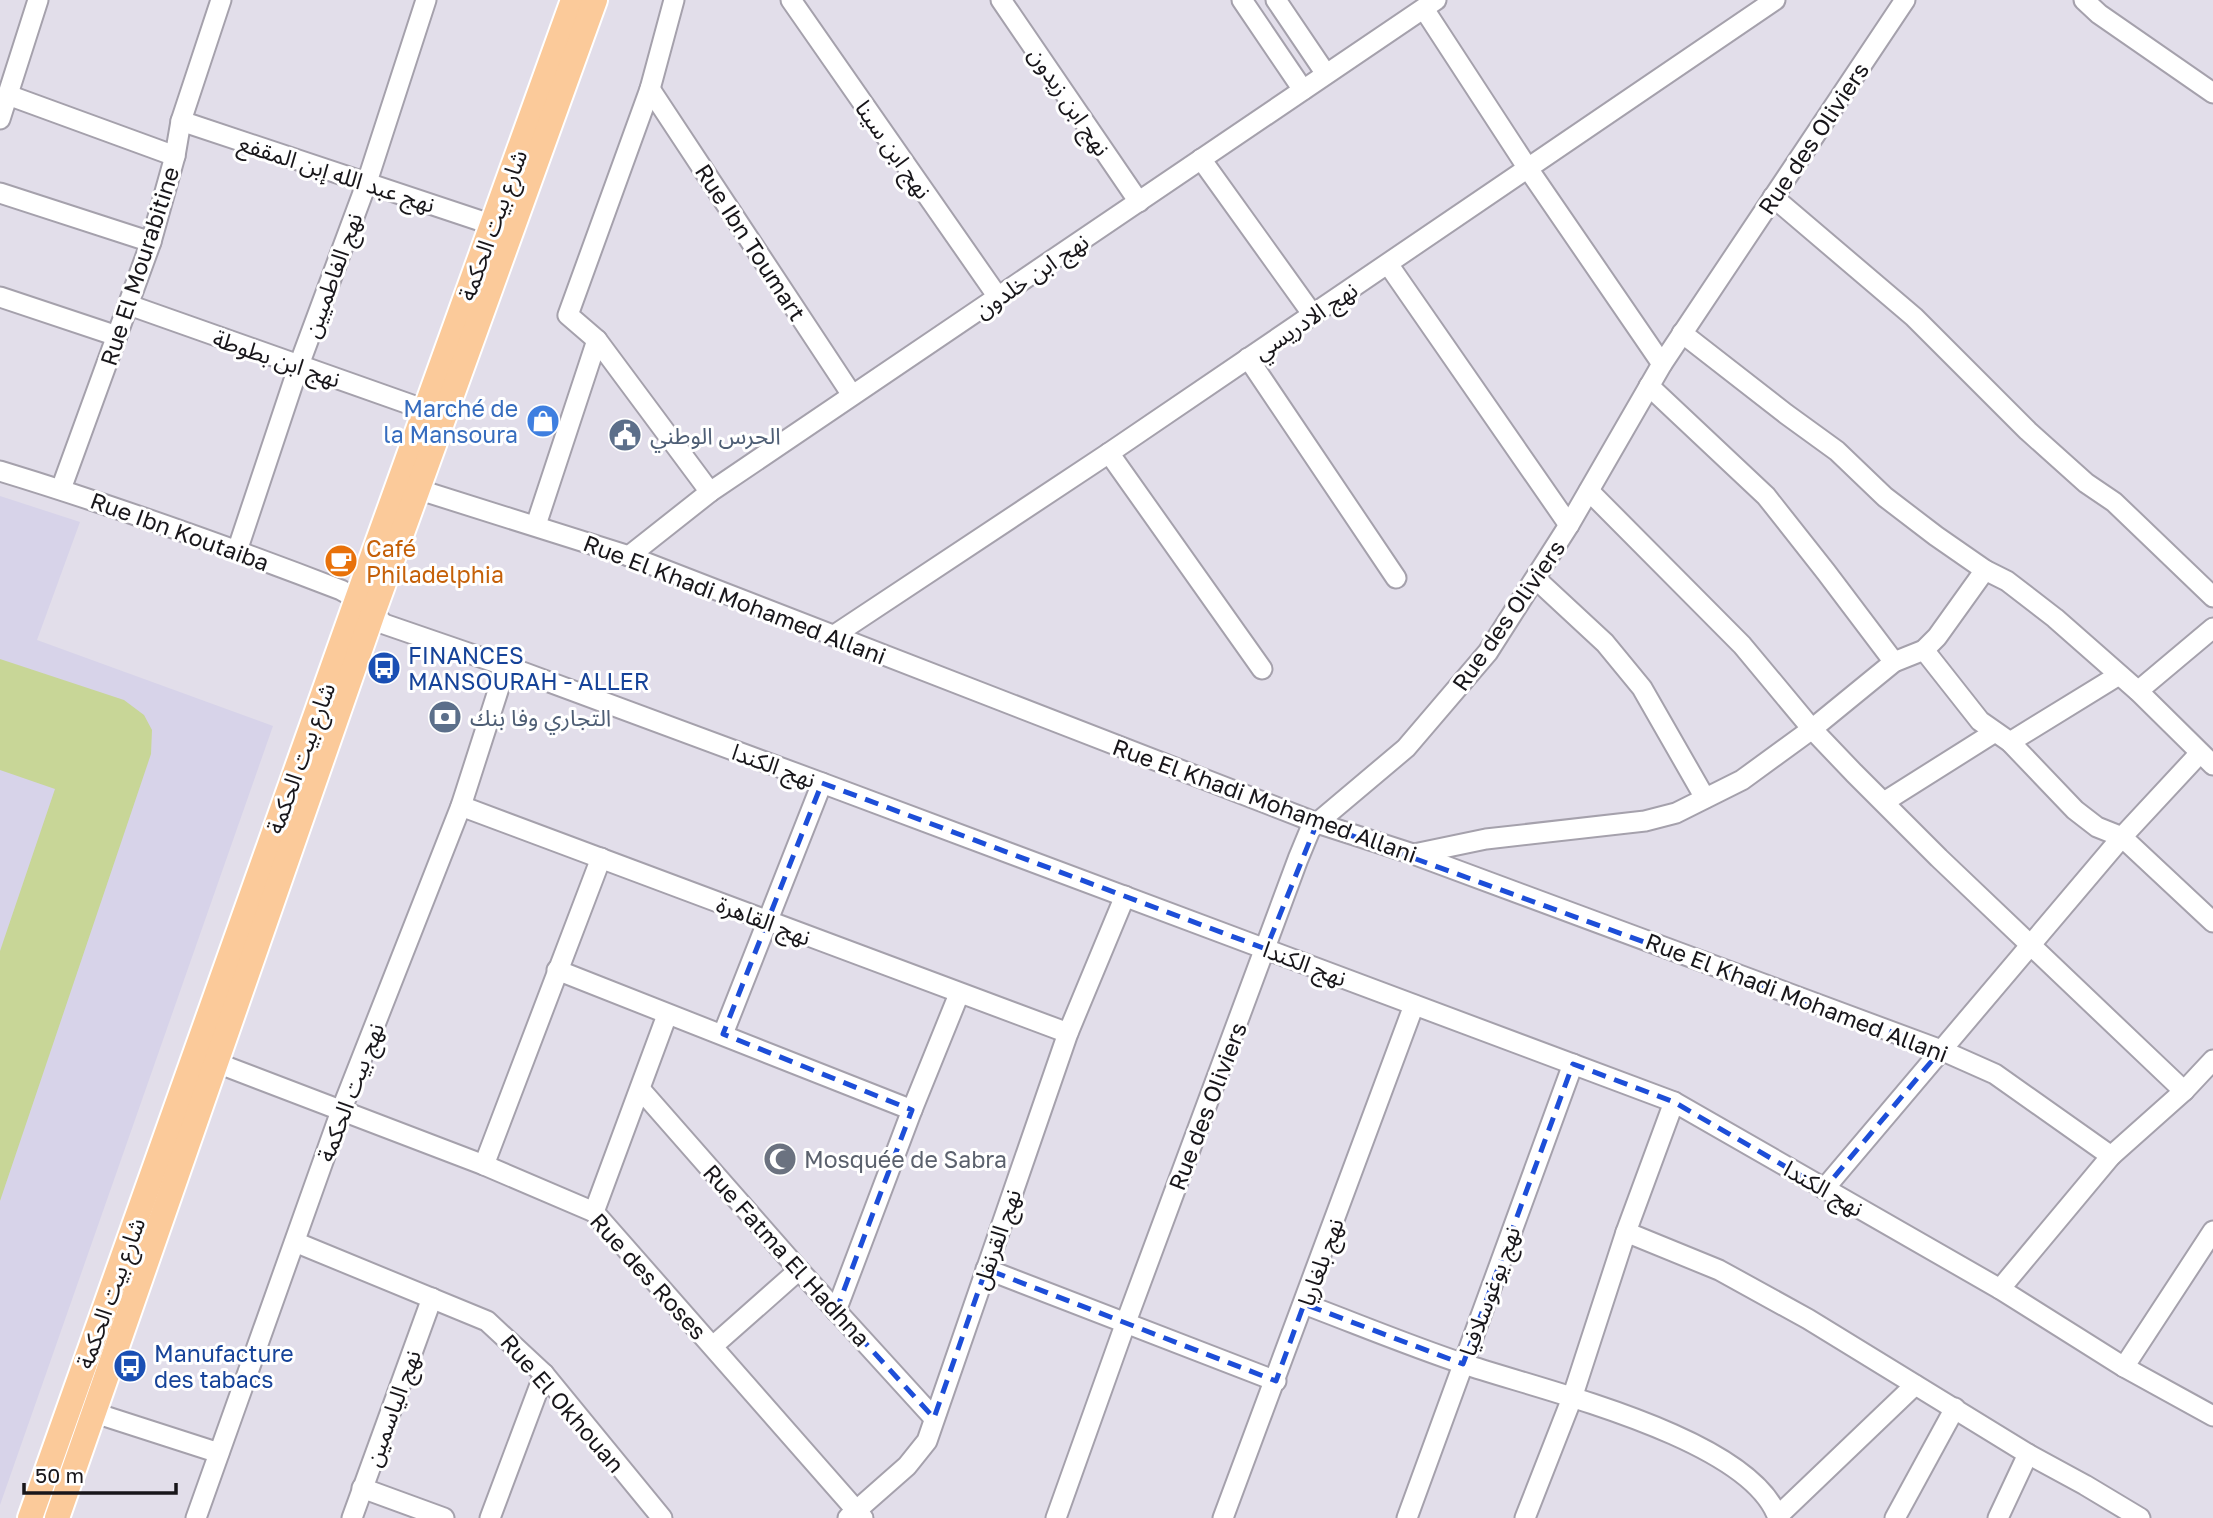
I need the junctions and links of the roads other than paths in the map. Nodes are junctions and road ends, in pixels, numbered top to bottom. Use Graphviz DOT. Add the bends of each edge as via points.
graph roads {
  1 [pos="38,0"];
  2 [pos="221,0"];
  3 [pos="426,0"];
  4 [pos="573,0"];
  5 [pos="595,0"];
  6 [pos="674,0"];
  7 [pos="791,0"];
  8 [pos="1001,0"];
  9 [pos="1242,0"];
  10 [pos="1276,0"];
  11 [pos="1774,0"];
  12 [pos="1905,0"];
  13 [pos="2084,0"];
  14 [pos="1430,4"];
  15 [pos="1326,74"];
  16 [pos="7,81"];
  17 [pos="650,89"];
  18 [pos="1303,90"];
  19 [pos="2213,93"];
  20 [pos="0,119"];
  21 [pos="181,121"];
  22 [pos="175,156"];
  23 [pos="1201,159"];
  24 [pos="1527,167"];
  25 [pos="367,182"];
  26 [pos="0,193"];
  27 [pos="1773,197"];
  28 [pos="1139,202"];
  29 [pos="493,225"];
  30 [pos="151,242"];
  31 [pos="1388,264"];
  32 [pos="0,297"];
  33 [pos="998,298"];
  34 [pos="129,305"];
  35 [pos="1313,315"];
  36 [pos="1682,333"];
  37 [pos="117,337"];
  38 [pos="597,340"];
  39 [pos="1248,358"];
  40 [pos="1662,363"];
  41 [pos="299,365"];
  42 [pos="1649,386"];
  43 [pos="852,395"];
  44 [pos="426,410"];
  45 [pos="1110,453"];
  46 [pos="0,471"];
  47 [pos="409,487"];
  48 [pos="61,489"];
  49 [pos="1589,491"];
  50 [pos="710,492"];
  51 [pos="536,526"];
  52 [pos="1569,526"];
  53 [pos="237,551"];
  54 [pos="629,556"];
  55 [pos="1985,570"];
  56 [pos="1396,578"];
  57 [pos="1535,579"];
  58 [pos="2213,597"];
  59 [pos="365,606"];
  60 [pos="2213,628"];
  61 [pos="833,636"];
  62 [pos="1924,650"];
  63 [pos="1894,662"];
  64 [pos="506,666"];
  65 [pos="1262,669"];
  66 [pos="2119,675"];
  67 [pos="2138,691"];
  68 [pos="1812,729"];
  69 [pos="2002,737"];
  70 [pos="2206,759"];
  71 [pos="822,783"];
  72 [pos="1705,798"];
  73 [pos="1884,802"];
  74 [pos="461,806"];
  75 [pos="1317,822"];
  76 [pos="2122,838"];
  77 [pos="1413,854"];
  78 [pos="601,858"];
  79 [pos="1125,896"];
  80 [pos="766,921"];
  81 [pos="2213,922"];
  82 [pos="2032,947"];
  83 [pos="1266,949"];
  84 [pos="557,970"];
  85 [pos="958,994"];
  86 [pos="1414,1004"];
  87 [pos="667,1015"];
  88 [pos="1068,1033"];
  89 [pos="723,1034"];
  90 [pos="1941,1050"];
  91 [pos="2213,1059"];
  92 [pos="217,1063"];
  93 [pos="1573,1064"];
  94 [pos="641,1090"];
  95 [pos="2184,1091"];
  96 [pos="1674,1102"];
  97 [pos="912,1110"];
  98 [pos="341,1111"];
  99 [pos="2111,1156"];
  100 [pos="484,1165"];
  101 [pos="1824,1189"];
  102 [pos="594,1212"];
  103 [pos="2213,1231"];
  104 [pos="1626,1233"];
  105 [pos="295,1242"];
  106 [pos="2207,1252"];
  107 [pos="986,1269"];
  108 [pos="799,1270"];
  109 [pos="2000,1289"];
  110 [pos="432,1298"];
  111 [pos="1304,1304"];
  112 [pos="836,1311"];
  113 [pos="1126,1322"];
  114 [pos="713,1346"];
  115 [pos="1462,1364"];
  116 [pos="2124,1367"];
  117 [pos="544,1374"];
  118 [pos="1276,1381"];
  119 [pos="1915,1385"];
  120 [pos="1572,1398"];
  121 [pos="1955,1408"];
  122 [pos="2211,1411"];
  123 [pos="95,1413"];
  124 [pos="934,1418"];
  125 [pos="219,1453"];
  126 [pos="2028,1454"];
  127 [pos="362,1488"];
  128 [pos="856,1516"];
  129 [pos="1778,1517"];
  130 [pos="30,1518"];
  131 [pos="57,1518"];
  132 [pos="196,1518"];
  133 [pos="352,1518"];
  134 [pos="444,1518"];
  135 [pos="491,1518"];
  136 [pos="662,1518"];
  137 [pos="1056,1518"];
  138 [pos="1223,1518"];
  139 [pos="1407,1518"];
  140 [pos="1525,1518"];
  141 [pos="1895,1518"];
  142 [pos="1998,1518"];
  143 [pos="2140,1518"];
  1 -- 16 [label="street"];
  2 -- 21 [label="street, Rue El Mourabitine"];
  3 -- 25 [label="street, نهج الفاطميين"];
  4 -- 29 [label="main road, شارع بيت الحكمة"];
  5 -- 47 [label="main road, شارع بيت الحكمة"];
  6 -- 17 [label="street"];
  7 -- 33 [label="street, نهج ابن سينا"];
  8 -- 28 [label="street, نهج ابن زيدون"];
  9 -- 18 [label="street"];
  10 -- 15 [label="street"];
  11 -- 24 [label="street, نهج الادريسي"];
  12 -- 27 [label="street, Rue des Oliviers"];
  13 -- 19 [label="street"];
  14 -- 15 [label="street, نهج ابن خلدون"];
  14 -- 24 [label="street"];
  15 -- 18 [label="street, نهج ابن خلدون"];
  16 -- 20 [label="street"];
  16 -- 22 [label="street"];
  17 -- 38 [label="street" via="568,315"];
  17 -- 43 [label="street, Rue Ibn Toumart"];
  18 -- 23 [label="street, نهج ابن خلدون"];
  21 -- 22 [label="street, Rue El Mourabitine"];
  21 -- 25 [label="street, نهج عبد الله إبن المقفع"];
  22 -- 30 [label="street, Rue El Mourabitine"];
  23 -- 28 [label="street, نهج ابن خلدون"];
  23 -- 35 [label="street"];
  24 -- 31 [label="street, نهج الادريسي"];
  24 -- 40 [label="street"];
  25 -- 29 [label="street, نهج عبد الله إبن المقفع"];
  25 -- 41 [label="street, نهج الفاطميين"];
  26 -- 30 [label="street"];
  27 -- 36 [label="street, Rue des Oliviers"];
  27 -- 58 [label="street" via="1914,317 2028,431 2114,502"];
  28 -- 33 [label="street, نهج ابن خلدون"];
  29 -- 44 [label="main road, شارع بيت الحكمة"];
  30 -- 34 [label="street, Rue El Mourabitine"];
  31 -- 35 [label="street, نهج الادريسي"];
  31 -- 52 [label="street"];
  32 -- 37 [label="street"];
  33 -- 43 [label="street, نهج ابن خلدون"];
  34 -- 37 [label="street, Rue El Mourabitine"];
  34 -- 41 [label="street, نهج ابن بطوطة"];
  35 -- 39 [label="street, نهج الادريسي"];
  36 -- 40 [label="street, Rue des Oliviers"];
  36 -- 55 [label="street" via="1837,451 1885,497"];
  37 -- 48 [label="street, Rue El Mourabitine"];
  38 -- 50 [label="street"];
  38 -- 51 [label="street"];
  39 -- 45 [label="street, نهج الادريسي"];
  39 -- 56 [label="street"];
  40 -- 42 [label="street, Rue des Oliviers"];
  41 -- 44 [label="street, نهج ابن بطوطة"];
  41 -- 53 [label="street, نهج الفاطميين"];
  42 -- 49 [label="street, Rue des Oliviers"];
  42 -- 63 [label="street" via="1766,496"];
  43 -- 50 [label="street, نهج ابن خلدون"];
  44 -- 47 [label="main road, شارع بيت الحكمة"];
  45 -- 61 [label="street, نهج الادريسي"];
  45 -- 65 [label="street"];
  46 -- 48 [label="street, Rue Ibn Koutaiba"];
  47 -- 51 [label="street, Rue El Khadi Mohamed Allani"];
  47 -- 59 [label="main road, شارع بيت الحكمة"];
  48 -- 53 [label="street, Rue Ibn Koutaiba"];
  49 -- 52 [label="street, Rue des Oliviers"];
  49 -- 68 [label="street" via="1742,645"];
  50 -- 54 [label="street, نهج ابن خلدون"];
  51 -- 54 [label="street, Rue El Khadi Mohamed Allani"];
  52 -- 57 [label="street, Rue des Oliviers"];
  53 -- 59 [label="street, Rue Ibn Koutaiba" via="341,590"];
  54 -- 61 [label="street, Rue El Khadi Mohamed Allani"];
  55 -- 62 [label="street"];
  55 -- 66 [label="street" via="2055,618"];
  57 -- 72 [label="street" via="1605,643 1642,688"];
  57 -- 75 [label="street, Rue des Oliviers" via="1488,652 1406,748"];
  59 -- 64 [label="street, نهج الكندا" via="384,624"];
  59 -- 92 [label="main road, شارع بيت الحكمة"];
  59 -- 130 [label="main road, شارع بيت الحكمة"];
  60 -- 67 [label="street"];
  61 -- 75 [label="street, Rue El Khadi Mohamed Allani"];
  62 -- 63 [label="street"];
  62 -- 69 [label="street" via="1980,721"];
  63 -- 68 [label="street"];
  64 -- 71 [label="street, نهج الكندا"];
  64 -- 74 [label="street, نهج بيت الحكمة"];
  66 -- 67 [label="street"];
  66 -- 69 [label="street"];
  67 -- 70 [label="street"];
  68 -- 72 [label="street" via="1742,780"];
  68 -- 73 [label="street"];
  69 -- 73 [label="street"];
  69 -- 76 [label="street" via="2075,810 2096,827"];
  70 -- 76 [label="street"];
  71 -- 79 [label="street, نهج الكندا"];
  71 -- 80 [label="street"];
  72 -- 77 [label="street" via="1676,813 1645,821 1486,839"];
  73 -- 82 [label="street"];
  74 -- 78 [label="street, نهج القاهرة"];
  74 -- 98 [label="street, نهج بيت الحكمة"];
  75 -- 77 [label="street, Rue El Khadi Mohamed Allani"];
  75 -- 83 [label="street, Rue des Oliviers" via="1298,859"];
  76 -- 81 [label="street"];
  76 -- 82 [label="street"];
  77 -- 90 [label="street, Rue El Khadi Mohamed Allani"];
  78 -- 80 [label="street, نهج القاهرة"];
  78 -- 84 [label="street"];
  79 -- 83 [label="street, نهج الكندا"];
  79 -- 88 [label="street, نهج القرنفل"];
  80 -- 85 [label="street, نهج القاهرة"];
  80 -- 89 [label="street"];
  82 -- 90 [label="street"];
  82 -- 95 [label="street"];
  83 -- 86 [label="street, نهج الكندا"];
  83 -- 113 [label="street, Rue des Oliviers"];
  84 -- 87 [label="street"];
  84 -- 100 [label="street"];
  85 -- 88 [label="street, نهج القاهرة"];
  85 -- 97 [label="street"];
  86 -- 93 [label="street, نهج الكندا"];
  86 -- 111 [label="street, نهج بلغاريا"];
  87 -- 89 [label="street"];
  87 -- 94 [label="street"];
  88 -- 107 [label="street, نهج القرنفل"];
  89 -- 97 [label="street"];
  90 -- 99 [label="street, Rue El Khadi Mohamed Allani" via="1995,1074"];
  90 -- 101 [label="street"];
  91 -- 95 [label="street"];
  92 -- 98 [label="street, Rue des Roses"];
  92 -- 123 [label="main road, شارع بيت الحكمة"];
  93 -- 96 [label="street, نهج الكندا"];
  93 -- 115 [label="street, نهج يوغوسلافيا"];
  94 -- 102 [label="street"];
  94 -- 108 [label="street, Rue Fatma El Hadhna"];
  95 -- 99 [label="street"];
  96 -- 101 [label="street, نهج الكندا"];
  96 -- 104 [label="street"];
  97 -- 112 [label="street"];
  98 -- 100 [label="street, Rue des Roses"];
  98 -- 105 [label="street, نهج بيت الحكمة"];
  99 -- 109 [label="street"];
  100 -- 102 [label="street, Rue des Roses"];
  101 -- 109 [label="street, نهج الكندا"];
  102 -- 114 [label="street, Rue des Roses"];
  103 -- 106 [label="street"];
  104 -- 119 [label="street" via="1719,1270"];
  104 -- 120 [label="street"];
  105 -- 110 [label="street, Rue El Okhouan"];
  105 -- 125 [label="street, نهج بيت الحكمة"];
  106 -- 116 [label="street"];
  107 -- 113 [label="street"];
  107 -- 124 [label="street, نهج القرنفل"];
  108 -- 112 [label="street, Rue Fatma El Hadhna"];
  108 -- 114 [label="street"];
  109 -- 116 [label="street, نهج الكندا"];
  110 -- 117 [label="street, Rue El Okhouan" via="487,1321"];
  110 -- 127 [label="street, نهج الياسمين"];
  111 -- 115 [label="street"];
  111 -- 118 [label="street, نهج بلغاريا"];
  112 -- 124 [label="street, Rue Fatma El Hadhna"];
  113 -- 118 [label="street"];
  113 -- 137 [label="street, Rue des Oliviers"];
  114 -- 128 [label="street, Rue des Roses"];
  115 -- 120 [label="street"];
  115 -- 139 [label="street, نهج يوغوسلافيا"];
  116 -- 122 [label="street, نهج الكندا"];
  117 -- 135 [label="street"];
  117 -- 136 [label="street, Rue El Okhouan"];
  118 -- 138 [label="street, نهج بلغاريا"];
  119 -- 121 [label="street"];
  119 -- 129 [label="street"];
  120 -- 129 [label="street" via="1691,1442 1751,1482"];
  120 -- 140 [label="street"];
  121 -- 126 [label="street"];
  121 -- 141 [label="street"];
  123 -- 125 [label="street"];
  123 -- 131 [label="main road, شارع بيت الحكمة"];
  124 -- 128 [label="street, نهج القرنفل" via="927,1440 907,1466"];
  125 -- 132 [label="street, نهج بيت الحكمة"];
  126 -- 142 [label="street"];
  126 -- 143 [label="street"];
  127 -- 133 [label="street, نهج الياسمين"];
  127 -- 134 [label="street"];
}
